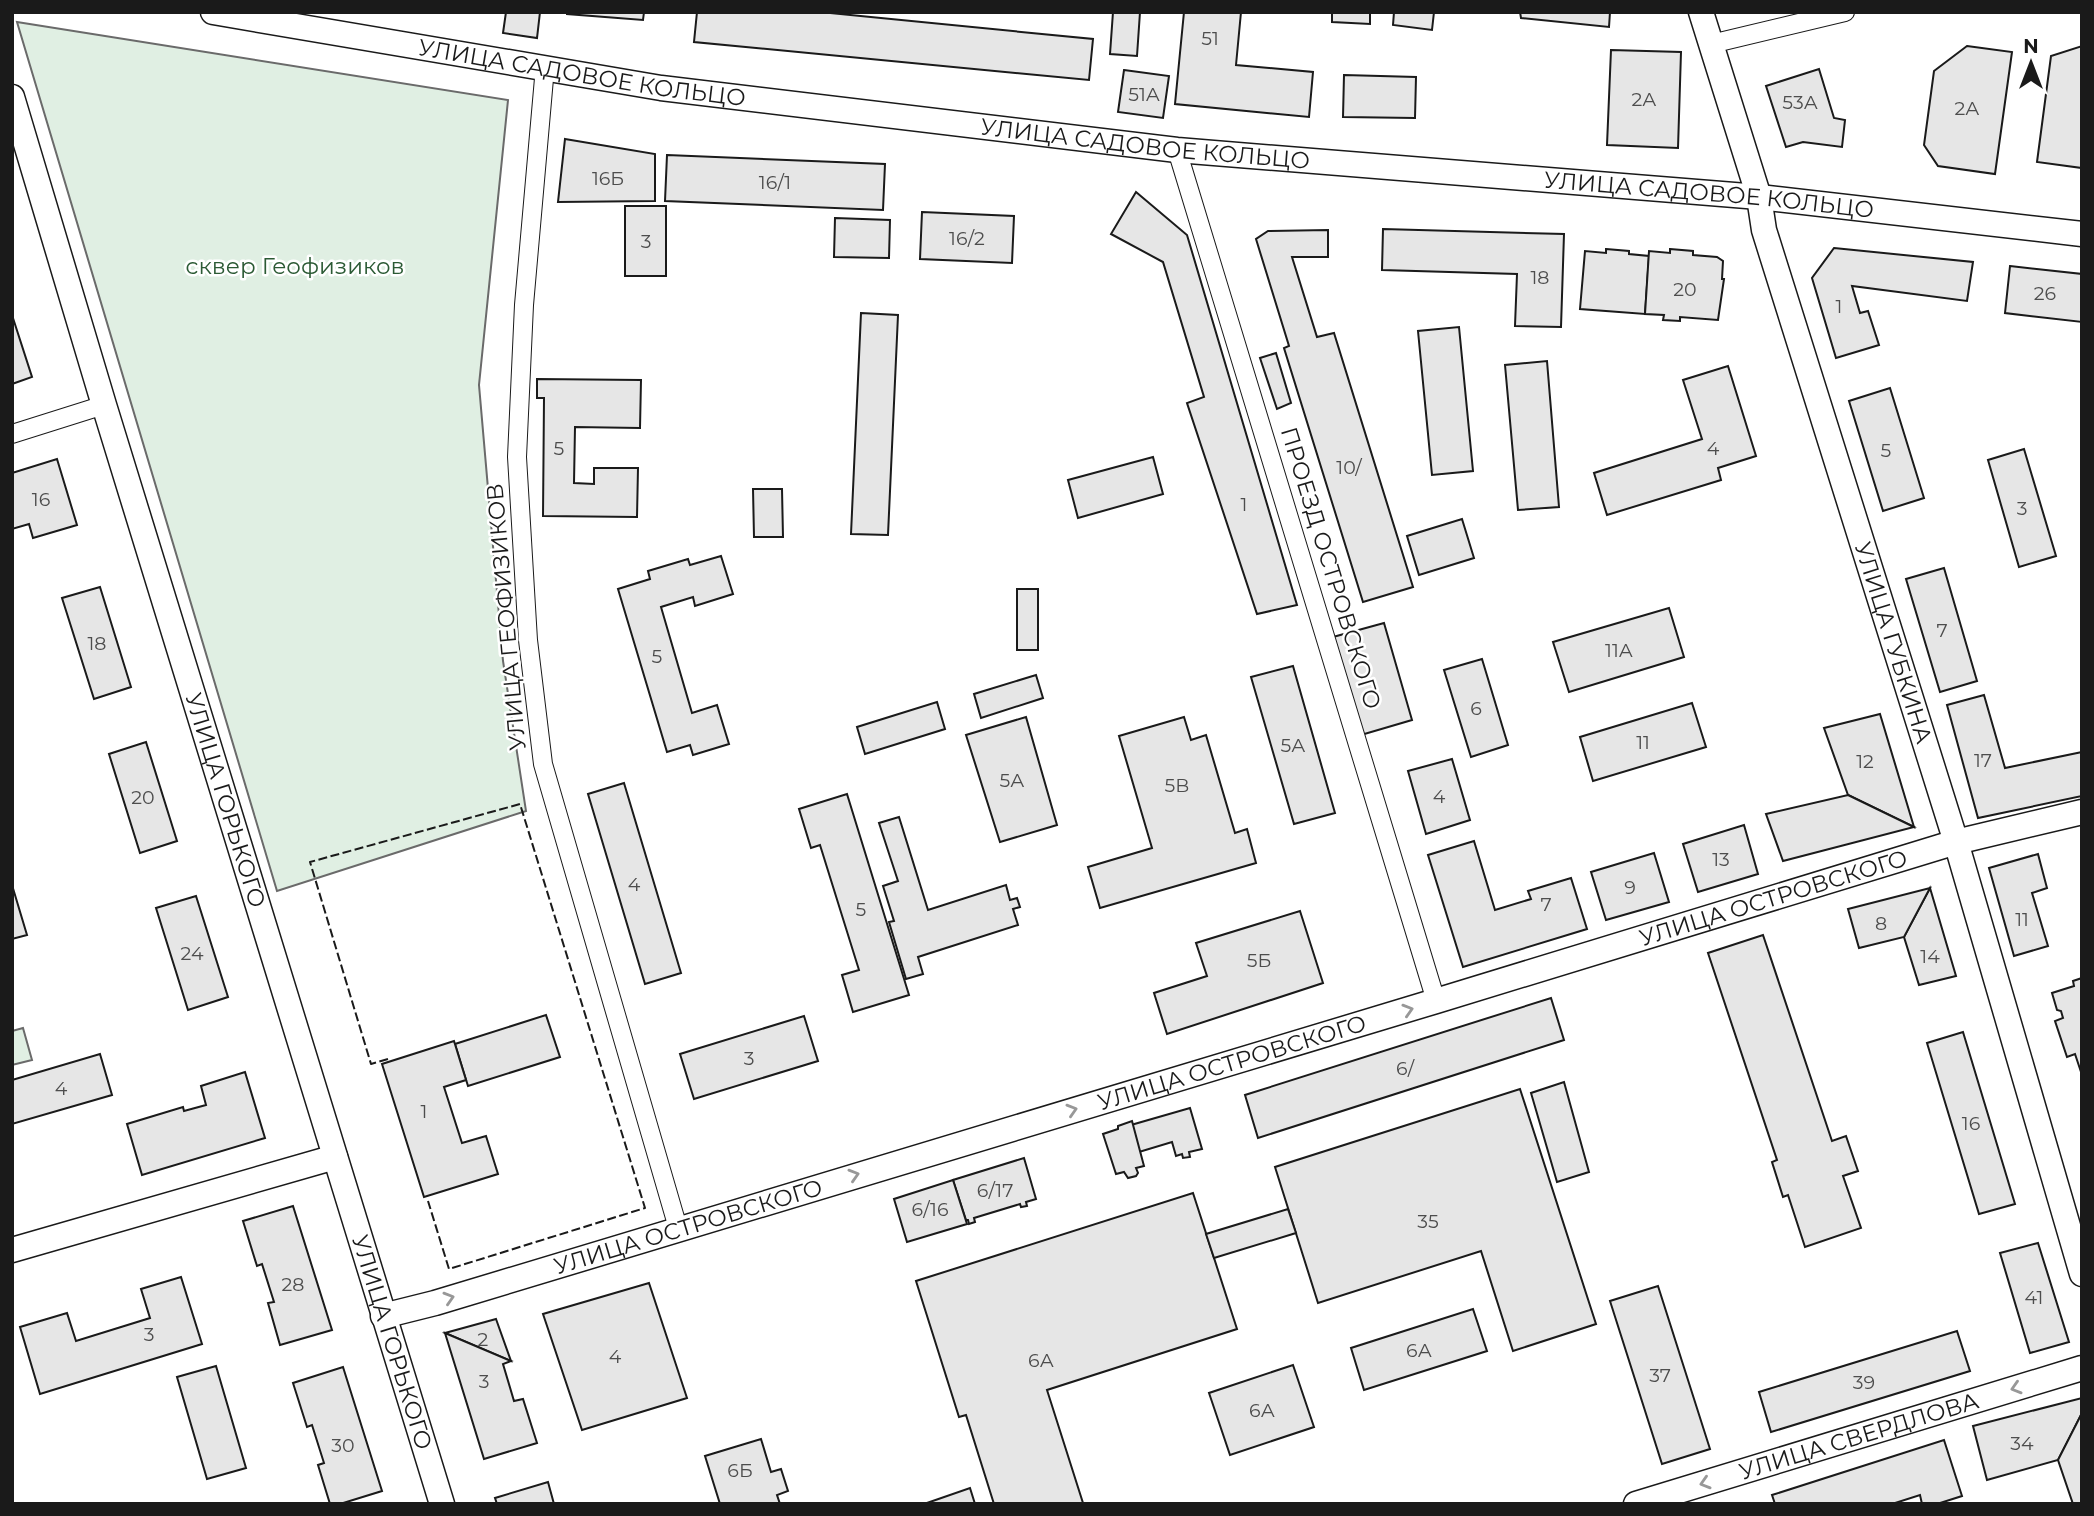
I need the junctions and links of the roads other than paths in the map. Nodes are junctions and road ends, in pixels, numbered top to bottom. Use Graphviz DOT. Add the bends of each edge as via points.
graph roads {
  1 [pos="213,12"];
  2 [pos="1701,12"];
  3 [pos="1845,12"];
  4 [pos="1711,44"];
  5 [pos="545,67"];
  6 [pos="12,96"];
  7 [pos="1177,150"];
  8 [pos="1759,197"];
  9 [pos="2082,234"];
  10 [pos="104,405"];
  11 [pos="12,434"];
  12 [pos="2082,812"];
  13 [pos="1956,842"];
  14 [pos="1437,1001"];
  15 [pos="335,1157"];
  16 [pos="678,1228"];
  17 [pos="12,1250"];
  18 [pos="2082,1274"];
  19 [pos="383,1316"];
  20 [pos="2082,1368"];
  21 [pos="442,1504"];
  22 [pos="1636,1504"];
  1 -- 5 [label="street, УЛИЦА САДОВОЕ КОЛЬЦО"];
  2 -- 4 [label="street, УЛИЦА ГУБКИНА"];
  3 -- 4 [label="street"];
  4 -- 8 [label="street, УЛИЦА ГУБКИНА"];
  5 -- 7 [label="street, УЛИЦА САДОВОЕ КОЛЬЦО" via="660,88"];
  5 -- 16 [label="street, УЛИЦА ГЕОФИЗИКОВ" via="524,305 517,457 528,640 543,764"];
  6 -- 10 [label="street, УЛИЦА ГОРЬКОГО"];
  7 -- 8 [label="street, УЛИЦА САДОВОЕ КОЛЬЦО"];
  7 -- 14 [label="street, ПРОЕЗД ОСТРОВСКОГО"];
  8 -- 9 [label="street, УЛИЦА САДОВОЕ КОЛЬЦО"];
  8 -- 13 [label="street, УЛИЦА ГУБКИНА" via="1764,230"];
  10 -- 11 [label="street"];
  10 -- 15 [label="street, УЛИЦА ГОРЬКОГО"];
  12 -- 13 [label="street, УЛИЦА ОСТРОВСКОГО"];
  13 -- 14 [label="street, УЛИЦА ОСТРОВСКОГО"];
  13 -- 18 [label="street, УЛИЦА ГУБКИНА"];
  16 -- 14 [label="street, УЛИЦА ОСТРОВСКОГО, one-way"];
  15 -- 17 [label="street"];
  15 -- 19 [label="street, УЛИЦА ГОРЬКОГО"];
  19 -- 16 [label="street, УЛИЦА ОСТРОВСКОГО, one-way"];
  19 -- 21 [label="street, УЛИЦА ГОРЬКОГО"];
  20 -- 22 [label="street, УЛИЦА СВЕРДЛОВА, one-way"];
}
